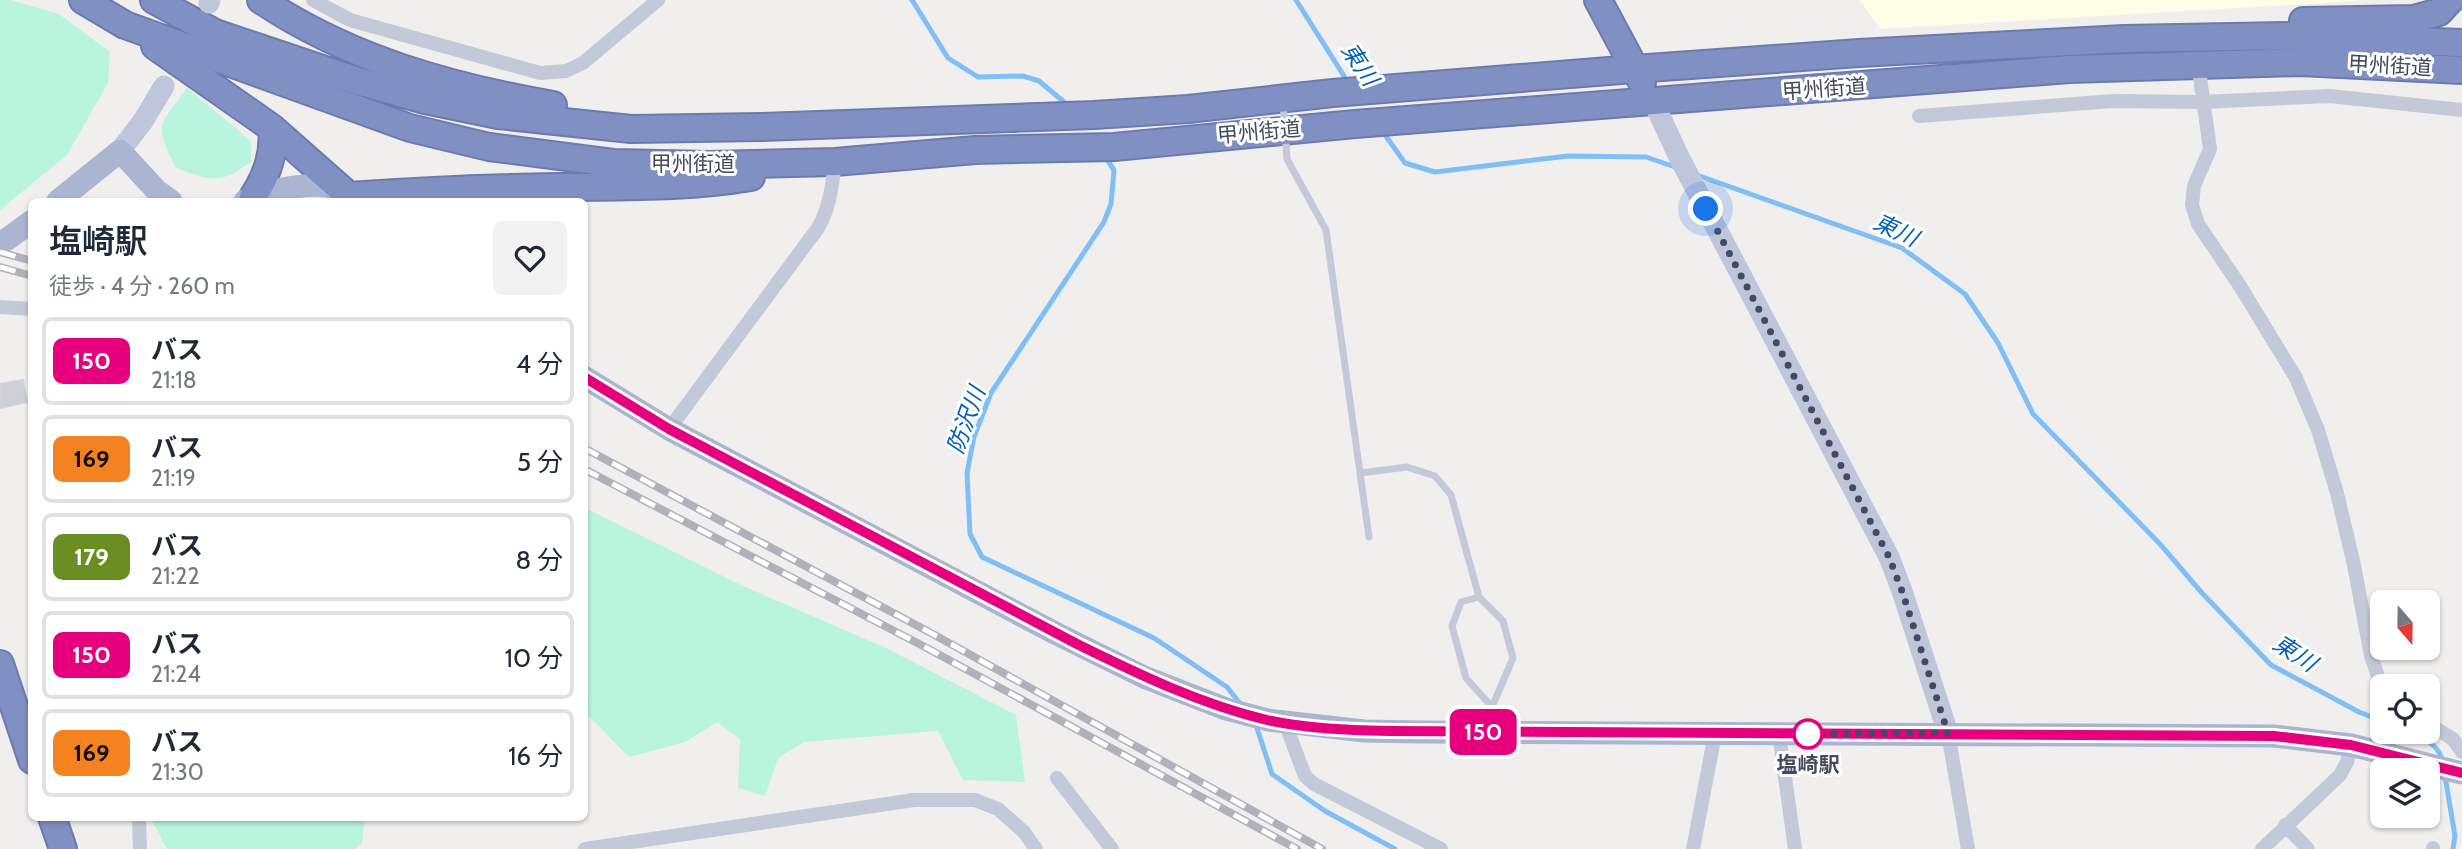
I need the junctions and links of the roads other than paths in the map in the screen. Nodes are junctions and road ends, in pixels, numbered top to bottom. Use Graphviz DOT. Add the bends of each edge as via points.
graph roads {
  1 [pos="83,0"];
  2 [pos="154,0"];
  3 [pos="261,0"];
  4 [pos="313,0"];
  5 [pos="658,0"];
  6 [pos="1598,0"];
  7 [pos="2449,0"];
  8 [pos="125,25"];
  9 [pos="2124,39"];
  10 [pos="2462,43"];
  11 [pos="2198,63"];
  12 [pos="1634,69"];
  13 [pos="2462,70"];
  14 [pos="164,86"];
  15 [pos="1283,99"];
  16 [pos="1653,101"];
  17 [pos="2203,102"];
  18 [pos="2462,110"];
  19 [pos="1919,116"];
  20 [pos="930,122"];
  21 [pos="272,128"];
  22 [pos="1286,130"];
  23 [pos="120,151"];
  24 [pos="835,162"];
  25 [pos="454,195"];
  26 [pos="62,198"];
  27 [pos="167,198"];
  28 [pos="250,198"];
  29 [pos="253,198"];
  30 [pos="352,198"];
  31 [pos="28,224"];
  32 [pos="6,240"];
  33 [pos="0,307"];
  34 [pos="28,309"];
  35 [pos="590,382"];
  36 [pos="669,429"];
  37 [pos="1360,473"];
  38 [pos="1369,537"];
  39 [pos="1479,597"];
  40 [pos="0,664"];
  41 [pos="2377,674"];
  42 [pos="1492,708"];
  43 [pos="1276,722"];
  44 [pos="2440,730"];
  45 [pos="1501,732"];
  46 [pos="1948,733"];
  47 [pos="1715,734"];
  48 [pos="1779,734"];
  49 [pos="2351,745"];
  50 [pos="28,748"];
  51 [pos="2461,766"];
  52 [pos="1057,778"];
  53 [pos="46,821"];
  54 [pos="53,821"];
  55 [pos="139,821"];
  56 [pos="2285,825"];
  57 [pos="52,849"];
  58 [pos="63,849"];
  59 [pos="140,849"];
  60 [pos="585,849"];
  61 [pos="1036,849"];
  62 [pos="1112,849"];
  63 [pos="1441,849"];
  64 [pos="1693,849"];
  65 [pos="1795,849"];
  66 [pos="1968,849"];
  67 [pos="2262,849"];
  68 [pos="2308,849"];
  1 -- 8 [label="highway, 甲州街道"];
  2 -- 20 [label="highway, 甲州街道" via="215,33 293,60 425,100 498,115 631,129"];
  3 -- 20 [label="highway" via="368,57 512,98 627,113 872,114"];
  4 -- 5 [label="street" via="350,20 540,73 566,71 583,63"];
  6 -- 12 [label="highway"];
  7 -- 9 [label="highway" via="2439,12 2414,19 2195,25"];
  8 -- 21 [label="highway"];
  8 -- 24 [label="highway, 甲州街道" via="410,128 489,147 613,163"];
  9 -- 10 [label="highway, 甲州街道" via="2285,36"];
  9 -- 12 [label="highway, 甲州街道"];
  11 -- 13 [label="highway, 甲州街道" via="2300,62"];
  11 -- 16 [label="highway, 甲州街道"];
  11 -- 17 [label="street"];
  12 -- 15 [label="highway, 甲州街道"];
  12 -- 16 [label="highway"];
  14 -- 23 [label="street"];
  15 -- 20 [label="highway, 甲州街道" via="1094,116"];
  15 -- 22 [label="lane"];
  16 -- 22 [label="highway, 甲州街道"];
  16 -- 46 [label="street" via="1889,557"];
  17 -- 18 [label="street" via="2330,96"];
  17 -- 19 [label="street" via="2113,101"];
  17 -- 41 [label="street" via="2210,149 2194,186 2192,205 2198,224 2296,378 2318,430 2337,493"];
  21 -- 28 [label="highway" via="265,178"];
  21 -- 30 [label="highway"];
  22 -- 24 [label="highway, 甲州街道" via="1114,147 975,150"];
  22 -- 37 [label="lane" via="1287,159 1326,230"];
  23 -- 26 [label="main road"];
  23 -- 27 [label="main road"];
  24 -- 25 [label="highway" via="710,184"];
  24 -- 36 [label="street" via="829,205 818,228"];
  25 -- 30 [label="highway"];
  29 -- 30 [label="main road" via="307,185 329,186"];
  31 -- 32 [label="main road"];
  33 -- 34 [label="street"];
  35 -- 36 [label="main road"];
  36 -- 43 [label="main road" via="1144,677 1226,709"];
  37 -- 38 [label="lane"];
  37 -- 39 [label="lane" via="1406,467 1435,475 1451,495"];
  39 -- 42 [label="lane" via="1503,621 1513,658"];
  39 -- 42 [label="lane" via="1461,602 1452,626 1466,678"];
  40 -- 50 [label="highway"];
  42 -- 45 [label="lane"];
  43 -- 45 [label="main road" via="1364,731"];
  43 -- 63 [label="street" via="1314,784"];
  44 -- 51 [label="street" via="2453,738"];
  45 -- 47 [label="main road"];
  46 -- 48 [label="main road"];
  46 -- 49 [label="main road" via="2274,736"];
  46 -- 66 [label="street"];
  47 -- 48 [label="main road"];
  47 -- 64 [label="street"];
  48 -- 65 [label="street"];
  49 -- 51 [label="main road" via="2431,766"];
  49 -- 56 [label="street" via="2340,775"];
  52 -- 62 [label="street"];
  53 -- 57 [label="highway"];
  54 -- 58 [label="highway"];
  55 -- 59 [label="street"];
  56 -- 67 [label="street"];
  56 -- 68 [label="street"];
  60 -- 61 [label="street" via="914,800 975,800 998,809"];
}
